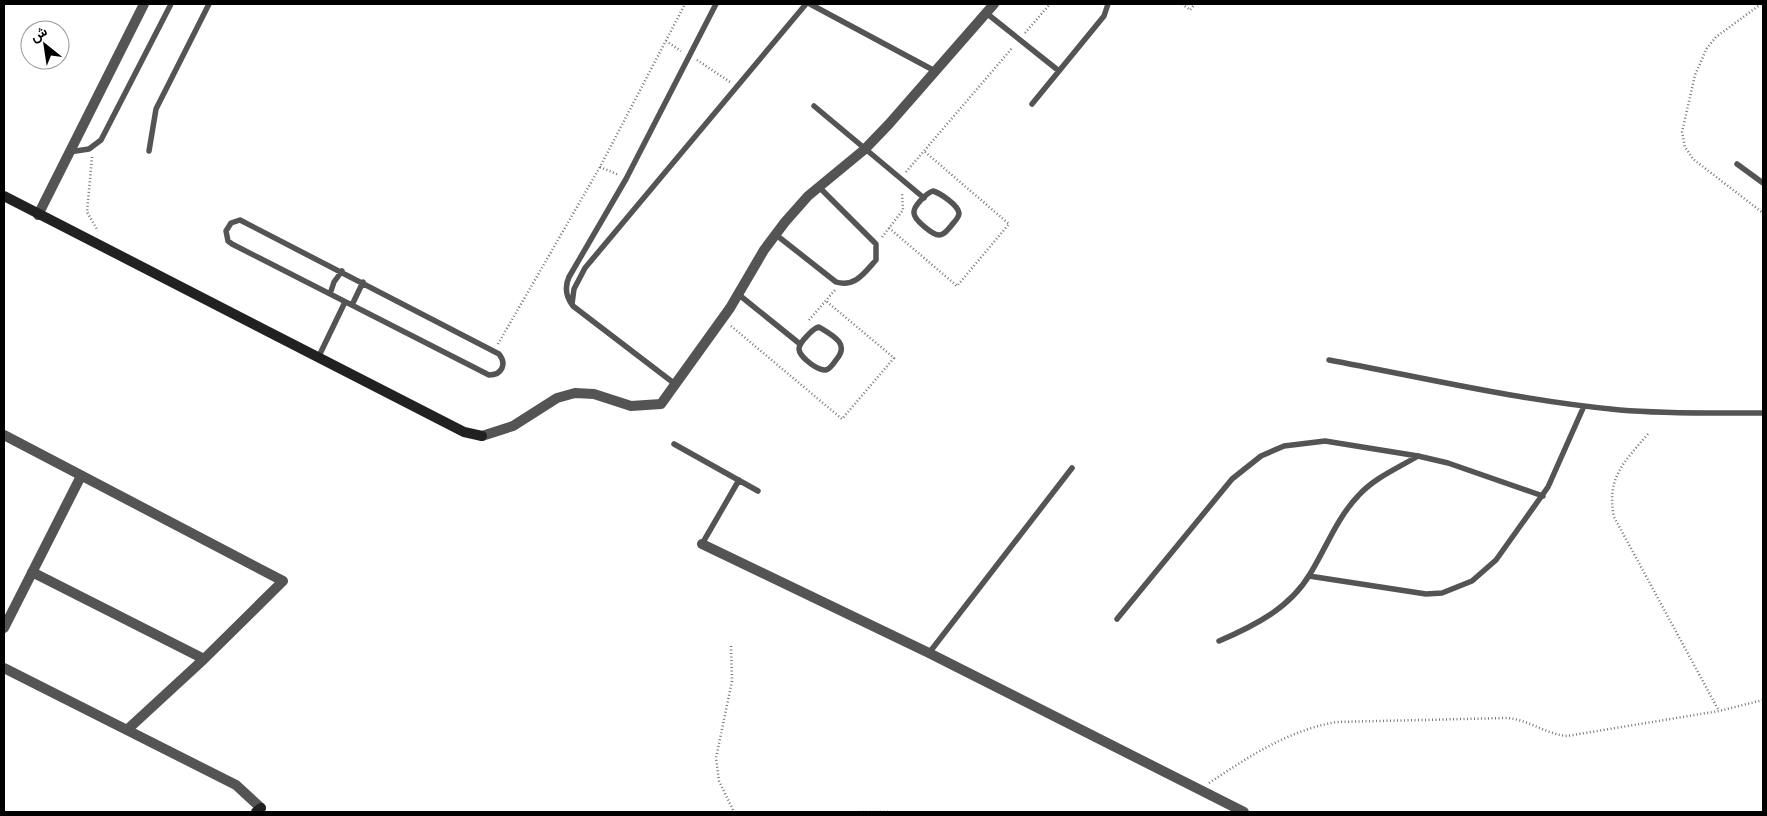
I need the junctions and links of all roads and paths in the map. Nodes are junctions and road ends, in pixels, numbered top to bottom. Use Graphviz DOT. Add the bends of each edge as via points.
graph roads {
  1 [pos="144,4"];
  2 [pos="171,4"];
  3 [pos="209,4"];
  4 [pos="685,4"];
  5 [pos="716,4"];
  6 [pos="808,4"];
  7 [pos="994,4"];
  8 [pos="1050,4"];
  9 [pos="1108,4"];
  10 [pos="1182,4"];
  11 [pos="1195,4"];
  12 [pos="1761,4"];
  13 [pos="985,12"];
  14 [pos="1020,38"];
  15 [pos="666,41"];
  16 [pos="690,56"];
  17 [pos="935,71"];
  18 [pos="1059,71"];
  19 [pos="738,86"];
  20 [pos="1032,104"];
  21 [pos="814,106"];
  22 [pos="92,148"];
  23 [pos="864,148"];
  24 [pos="150,151"];
  25 [pos="70,152"];
  26 [pos="1737,164"];
  27 [pos="600,167"];
  28 [pos="626,179"];
  29 [pos="901,179"];
  30 [pos="1763,183"];
  31 [pos="819,187"];
  32 [pos="4,196"];
  33 [pos="924,198"];
  34 [pos="1763,213"];
  35 [pos="38,215"];
  36 [pos="100,234"];
  37 [pos="776,234"];
  38 [pos="876,244"];
  39 [pos="342,271"];
  40 [pos="363,282"];
  41 [pos="841,284"];
  42 [pos="330,294"];
  43 [pos="738,294"];
  44 [pos="345,302"];
  45 [pos="572,304"];
  46 [pos="352,305"];
  47 [pos="793,338"];
  48 [pos="800,344"];
  49 [pos="493,351"];
  50 [pos="318,358"];
  51 [pos="1329,360"];
  52 [pos="675,384"];
  53 [pos="1584,406"];
  54 [pos="1763,413"];
  55 [pos="1648,434"];
  56 [pos="4,435"];
  57 [pos="674,444"];
  58 [pos="1418,456"];
  59 [pos="1072,468"];
  60 [pos="81,476"];
  61 [pos="739,480"];
  62 [pos="758,491"];
  63 [pos="1542,496"];
  64 [pos="702,544"];
  65 [pos="32,572"];
  66 [pos="1309,576"];
  67 [pos="1117,619"];
  68 [pos="4,628"];
  69 [pos="1219,641"];
  70 [pos="731,646"];
  71 [pos="929,653"];
  72 [pos="204,659"];
  73 [pos="4,668"];
  74 [pos="1763,700"];
  75 [pos="1719,711"];
  76 [pos="128,729"];
  77 [pos="1200,789"];
  78 [pos="258,810"];
  79 [pos="734,812"];
  80 [pos="859,812"];
  81 [pos="888,812"];
  82 [pos="1244,812"];
  1 -- 25 [label="street"];
  2 -- 22 [label="lane" via="101,140"];
  3 -- 24 [label="lane" via="156,109"];
  4 -- 15 [label="path"];
  5 -- 16 [label="lane"];
  6 -- 17 [label="lane"];
  6 -- 19 [label="lane"];
  7 -- 13 [label="street"];
  8 -- 14 [label="path"];
  9 -- 18 [label="lane" via="1104,16"];
  10 -- 11 [label="path" via="1190,10"];
  12 -- 34 [label="path" via="1722,32 1707,48 1695,75 1682,132 1685,147 1693,159"];
  13 -- 14 [label="lane"];
  13 -- 17 [label="street"];
  14 -- 18 [label="lane"];
  14 -- 29 [label="path"];
  15 -- 16 [label="path"];
  15 -- 27 [label="path"];
  16 -- 19 [label="path"];
  16 -- 28 [label="lane"];
  17 -- 23 [label="street"];
  18 -- 20 [label="lane"];
  19 -- 45 [label="lane" via="585,268 574,289"];
  21 -- 23 [label="lane"];
  22 -- 25 [label="lane"];
  22 -- 36 [label="path" via="87,212"];
  23 -- 29 [label="lane"];
  23 -- 31 [label="street"];
  25 -- 35 [label="street"];
  26 -- 30 [label="lane"];
  27 -- 28 [label="path"];
  27 -- 49 [label="path"];
  28 -- 45 [label="lane" via="567,283 566,294"];
  29 -- 33 [label="lane"];
  29 -- 38 [label="path" via="895,185 902,194 903,210"];
  31 -- 37 [label="street"];
  31 -- 38 [label="lane"];
  32 -- 35 [label="street"];
  33 -- 33 [label="lane" via="915,208 914,216 934,234 942,234 958,217 958,209 935,191"];
  35 -- 50 [label="street"];
  37 -- 41 [label="lane"];
  37 -- 43 [label="street"];
  38 -- 41 [label="lane" via="876,260 857,280"];
  39 -- 40 [label="lane"];
  39 -- 42 [label="lane"];
  39 -- 42 [label="lane" via="245,221 235,221 228,227 226,236 232,244"];
  40 -- 46 [label="lane"];
  40 -- 49 [label="lane"];
  41 -- 47 [label="path"];
  42 -- 44 [label="lane"];
  43 -- 47 [label="lane"];
  43 -- 52 [label="street"];
  44 -- 46 [label="lane"];
  44 -- 50 [label="lane"];
  45 -- 52 [label="lane"];
  46 -- 49 [label="lane" via="489,375 497,374 503,365 502,357"];
  47 -- 48 [label="lane"];
  48 -- 48 [label="lane" via="801,354 822,370 830,368 843,350 840,343 818,327"];
  50 -- 52 [label="street" via="464,432 482,436 513,426 566,395 594,394 622,404 651,406 660,404"];
  51 -- 53 [label="lane"];
  53 -- 54 [label="lane" via="1655,412"];
  53 -- 63 [label="lane"];
  55 -- 75 [label="path" via="1614,479 1614,517"];
  56 -- 60 [label="street"];
  57 -- 61 [label="lane"];
  58 -- 63 [label="lane" via="1448,463"];
  58 -- 66 [label="lane" via="1359,494"];
  58 -- 67 [label="lane" via="1325,441 1298,442 1261,456 1232,479"];
  59 -- 71 [label="lane"];
  60 -- 65 [label="street"];
  60 -- 72 [label="street" via="283,581"];
  61 -- 62 [label="lane"];
  61 -- 64 [label="lane"];
  63 -- 66 [label="lane" via="1485,572 1458,588 1426,594"];
  64 -- 71 [label="street"];
  65 -- 68 [label="street"];
  65 -- 72 [label="street"];
  66 -- 69 [label="lane" via="1296,593 1274,612"];
  70 -- 79 [label="path" via="732,681 716,758 719,781"];
  71 -- 77 [label="street"];
  72 -- 76 [label="street"];
  73 -- 76 [label="street"];
  74 -- 75 [label="path"];
  75 -- 77 [label="path" via="1567,736 1552,734 1513,718 1336,722 1302,729 1277,740"];
  76 -- 78 [label="street" via="236,785"];
  77 -- 82 [label="street"];
  80 -- 81 [label="path"];
}
